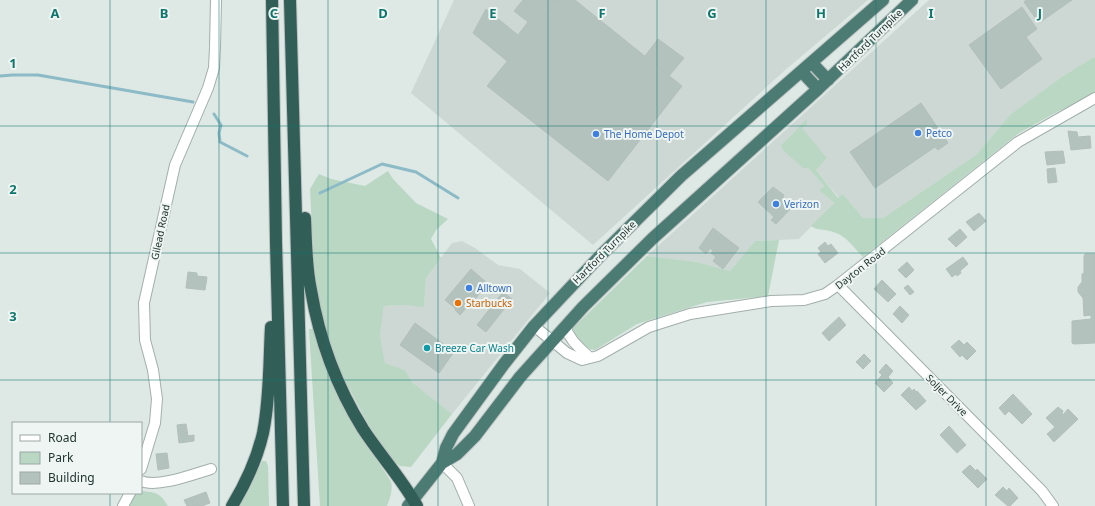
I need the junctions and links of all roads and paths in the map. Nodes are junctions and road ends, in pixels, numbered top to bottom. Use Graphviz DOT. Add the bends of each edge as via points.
graph roads {
  1 [pos="216,0"];
  2 [pos="272,0"];
  3 [pos="290,0"];
  4 [pos="883,0"];
  5 [pos="912,0"];
  6 [pos="812,63"];
  7 [pos="802,72"];
  8 [pos="828,80"];
  9 [pos="818,89"];
  10 [pos="293,95"];
  11 [pos="1095,98"];
  12 [pos="276,242"];
  13 [pos="838,285"];
  14 [pos="534,326"];
  15 [pos="565,326"];
  16 [pos="552,341"];
  17 [pos="590,358"];
  18 [pos="442,463"];
  19 [pos="142,466"];
  20 [pos="211,469"];
  21 [pos="142,481"];
  22 [pos="129,494"];
  23 [pos="413,504"];
  24 [pos="123,506"];
  25 [pos="232,506"];
  26 [pos="283,506"];
  27 [pos="304,506"];
  28 [pos="469,506"];
  29 [pos="1053,506"];
  1 -- 19 [label="street, Gilead Road" via="214,68 175,165 144,303 145,340 154,370 157,399 155,423"];
  2 -- 12 [label="highway"];
  3 -- 10 [label="highway"];
  4 -- 6 [label="highway, Hartford Turnpike"];
  5 -- 8 [label="highway, Hartford Turnpike"];
  6 -- 7 [label="highway, Hartford Turnpike"];
  6 -- 8 [label="highway"];
  7 -- 9 [label="highway"];
  7 -- 14 [label="highway, Hartford Turnpike" via="681,176"];
  8 -- 9 [label="highway, Hartford Turnpike"];
  9 -- 15 [label="highway, Hartford Turnpike" via="652,239"];
  10 -- 23 [label="highway" via="303,175 310,290 322,338 342,390 363,429"];
  10 -- 27 [label="highway"];
  11 -- 13 [label="street, Dayton Road" via="1018,142"];
  12 -- 25 [label="highway" via="268,397 263,434 252,468"];
  12 -- 26 [label="highway"];
  13 -- 17 [label="street, Dayton Road" via="825,294 804,300 771,300 690,314 649,327"];
  13 -- 29 [label="street, Soljer Drive" via="1042,490"];
  14 -- 16 [label="street"];
  14 -- 18 [label="highway, Hartford Turnpike" via="455,431"];
  15 -- 16 [label="highway, Hartford Turnpike"];
  15 -- 17 [label="street" via="578,348"];
  16 -- 17 [label="street" via="567,353 582,360"];
  16 -- 18 [label="highway, Hartford Turnpike" via="470,441 457,454"];
  18 -- 23 [label="highway, Hartford Turnpike"];
  18 -- 28 [label="street" via="457,478"];
  20 -- 21 [label="street" via="154,483"];
  22 -- 24 [label="street"];
}
